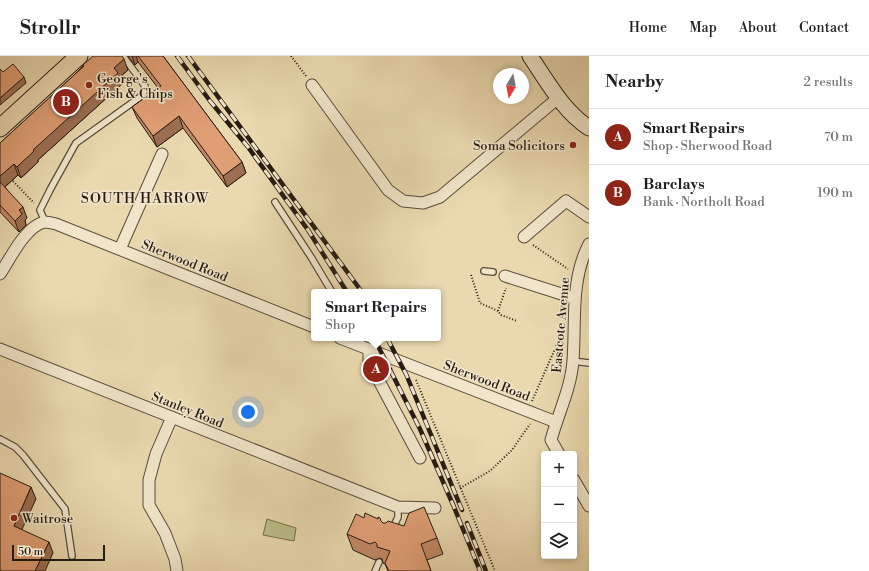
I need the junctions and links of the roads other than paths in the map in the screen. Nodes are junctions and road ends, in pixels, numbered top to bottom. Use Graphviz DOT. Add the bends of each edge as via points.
graph roads {
  1 [pos="123,56"];
  2 [pos="530,56"];
  3 [pos="70,59"];
  4 [pos="312,85"];
  5 [pos="558,98"];
  6 [pos="0,128"];
  7 [pos="589,128"];
  8 [pos="162,154"];
  9 [pos="275,202"];
  10 [pos="589,217"];
  11 [pos="44,222"];
  12 [pos="524,237"];
  13 [pos="589,244"];
  14 [pos="120,249"];
  15 [pos="484,271"];
  16 [pos="493,272"];
  17 [pos="0,274"];
  18 [pos="507,277"];
  19 [pos="330,289"];
  20 [pos="574,298"];
  21 [pos="311,326"];
  22 [pos="350,341"];
  23 [pos="0,349"];
  24 [pos="369,349"];
  25 [pos="573,361"];
  26 [pos="589,363"];
  27 [pos="172,418"];
  28 [pos="556,422"];
  29 [pos="0,439"];
  30 [pos="557,451"];
  31 [pos="420,458"];
  32 [pos="577,485"];
  33 [pos="589,506"];
  34 [pos="398,507"];
  35 [pos="435,508"];
  36 [pos="390,535"];
  37 [pos="72,556"];
  38 [pos="379,562"];
  39 [pos="177,571"];
  40 [pos="375,571"];
  1 -- 11 [label="lane" via="145,86 143,95 76,143 40,210"];
  2 -- 5 [label="street"];
  3 -- 6 [label="main road"];
  4 -- 5 [label="street" via="388,190 403,201 423,203 440,197"];
  5 -- 7 [label="street" via="579,122"];
  8 -- 14 [label="street"];
  9 -- 19 [label="lane"];
  10 -- 12 [label="street" via="566,201"];
  11 -- 14 [label="street, Sherwood Road" via="56,224"];
  11 -- 17 [label="street" via="28,232"];
  13 -- 20 [label="street, Eastcote Avenue" via="578,275"];
  14 -- 21 [label="street, Sherwood Road"];
  15 -- 16 [label="lane"];
  18 -- 20 [label="street"];
  20 -- 25 [label="street, Eastcote Avenue"];
  22 -- 24 [label="street, Sherwood Road"];
  23 -- 27 [label="street, Stanley Road"];
  24 -- 28 [label="street, Sherwood Road"];
  24 -- 31 [label="street" via="370,362"];
  25 -- 26 [label="lane"];
  25 -- 28 [label="street, Eastcote Avenue" via="566,396"];
  27 -- 34 [label="street, Stanley Road"];
  27 -- 39 [label="street" via="148,480 150,505 176,559"];
  28 -- 30 [label="street, Eastcote Avenue" via="551,440"];
  29 -- 37 [label="lane" via="23,455 65,509"];
  32 -- 33 [label="street"];
  34 -- 35 [label="street, Stanley Road"];
  34 -- 36 [label="lane" via="398,516"];
  38 -- 40 [label="lane"];
}
